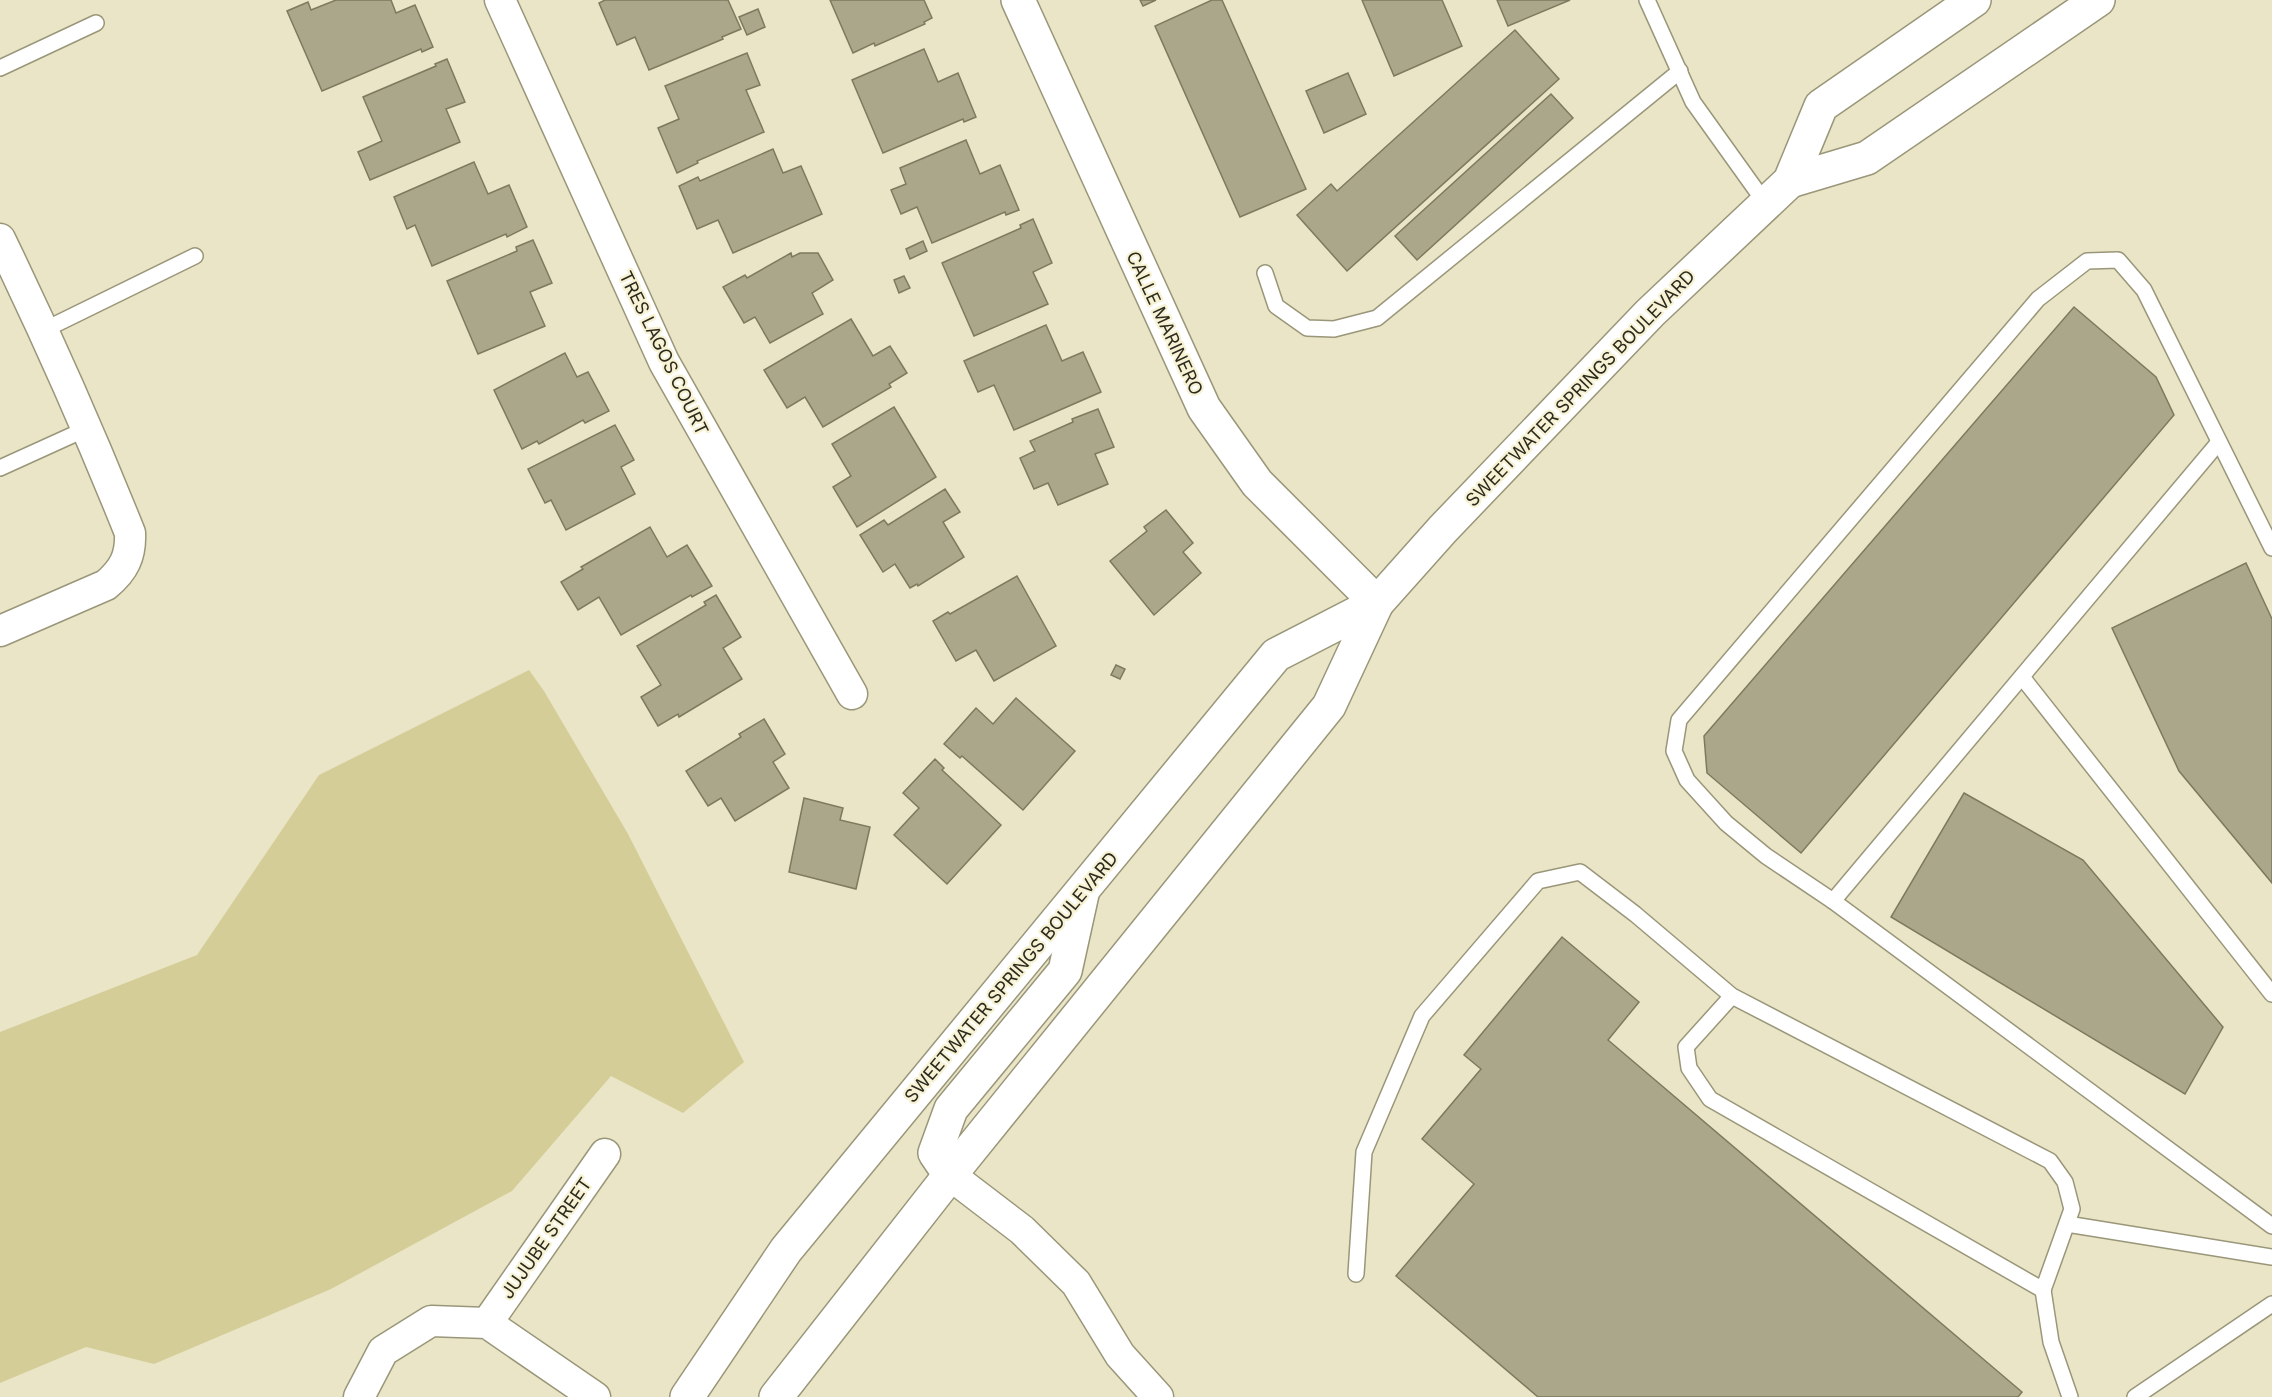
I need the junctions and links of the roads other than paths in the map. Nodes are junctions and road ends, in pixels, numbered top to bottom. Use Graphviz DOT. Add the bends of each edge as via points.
graph roads {
  1 [pos="500,0"];
  2 [pos="1018,0"];
  3 [pos="1647,0"];
  4 [pos="1974,0"];
  5 [pos="2098,0"];
  6 [pos="96,23"];
  7 [pos="0,68"];
  8 [pos="1680,71"];
  9 [pos="1790,181"];
  10 [pos="1766,204"];
  11 [pos="0,239"];
  12 [pos="195,256"];
  13 [pos="1265,273"];
  14 [pos="44,330"];
  15 [pos="88,428"];
  16 [pos="2219,442"];
  17 [pos="0,468"];
  18 [pos="2272,548"];
  19 [pos="1377,603"];
  20 [pos="0,631"];
  21 [pos="2022,677"];
  22 [pos="852,694"];
  23 [pos="1083,889"];
  24 [pos="1833,901"];
  25 [pos="2272,994"];
  26 [pos="1732,996"];
  27 [pos="605,1154"];
  28 [pos="950,1175"];
  29 [pos="2067,1224"];
  30 [pos="2272,1226"];
  31 [pos="2272,1257"];
  32 [pos="1356,1274"];
  33 [pos="2043,1290"];
  34 [pos="2272,1304"];
  35 [pos="487,1323"];
  36 [pos="359,1397"];
  37 [pos="595,1397"];
  38 [pos="687,1397"];
  39 [pos="776,1397"];
  40 [pos="1158,1397"];
  41 [pos="2070,1397"];
  42 [pos="2135,1397"];
  1 -- 22 [label="street, TRES LAGOS COURT" via="664,362"];
  2 -- 19 [label="main road, CALLE MARINERO" via="1204,408 1257,483"];
  3 -- 8 [label="lane"];
  4 -- 9 [label="main road, SWEETWATER SPRINGS BOULEVARD" via="1821,106"];
  5 -- 9 [label="main road, SWEETWATER SPRINGS BOULEVARD" via="1867,158"];
  6 -- 7 [label="lane"];
  8 -- 10 [label="lane" via="1694,102"];
  8 -- 13 [label="lane" via="1377,318 1334,329 1307,328 1276,306"];
  9 -- 10 [label="main road, SWEETWATER SPRINGS BOULEVARD"];
  10 -- 19 [label="main road, SWEETWATER SPRINGS BOULEVARD" via="1650,313"];
  11 -- 14 [label="street"];
  12 -- 14 [label="lane"];
  14 -- 15 [label="street"];
  15 -- 17 [label="lane"];
  15 -- 20 [label="street" via="130,533 126,563 106,585"];
  16 -- 18 [label="lane"];
  16 -- 21 [label="lane"];
  16 -- 24 [label="lane" via="2144,290 2118,260 2087,261 2038,299 1679,720 1674,751 1687,780 1726,823 1766,856"];
  19 -- 23 [label="main road, SWEETWATER SPRINGS BOULEVARD" via="1276,655"];
  19 -- 28 [label="main road, SWEETWATER SPRINGS BOULEVARD" via="1329,706"];
  21 -- 24 [label="lane"];
  21 -- 25 [label="lane"];
  23 -- 28 [label="main road" via="1065,971 951,1109 935,1153"];
  23 -- 38 [label="main road, SWEETWATER SPRINGS BOULEVARD" via="786,1250"];
  24 -- 30 [label="lane"];
  26 -- 29 [label="lane" via="2050,1161 2065,1182 2072,1209"];
  26 -- 32 [label="lane" via="1580,872 1539,881 1422,1016 1364,1152"];
  26 -- 33 [label="lane" via="1686,1047 1689,1068 1710,1099"];
  27 -- 35 [label="street, JUJUBE STREET"];
  28 -- 39 [label="main road, SWEETWATER SPRINGS BOULEVARD"];
  28 -- 40 [label="street" via="1022,1230 1077,1283 1120,1355"];
  29 -- 31 [label="lane"];
  29 -- 33 [label="lane"];
  33 -- 41 [label="lane" via="2051,1342"];
  34 -- 42 [label="lane"];
  35 -- 36 [label="street" via="431,1320 383,1351"];
  35 -- 37 [label="street"];
}
